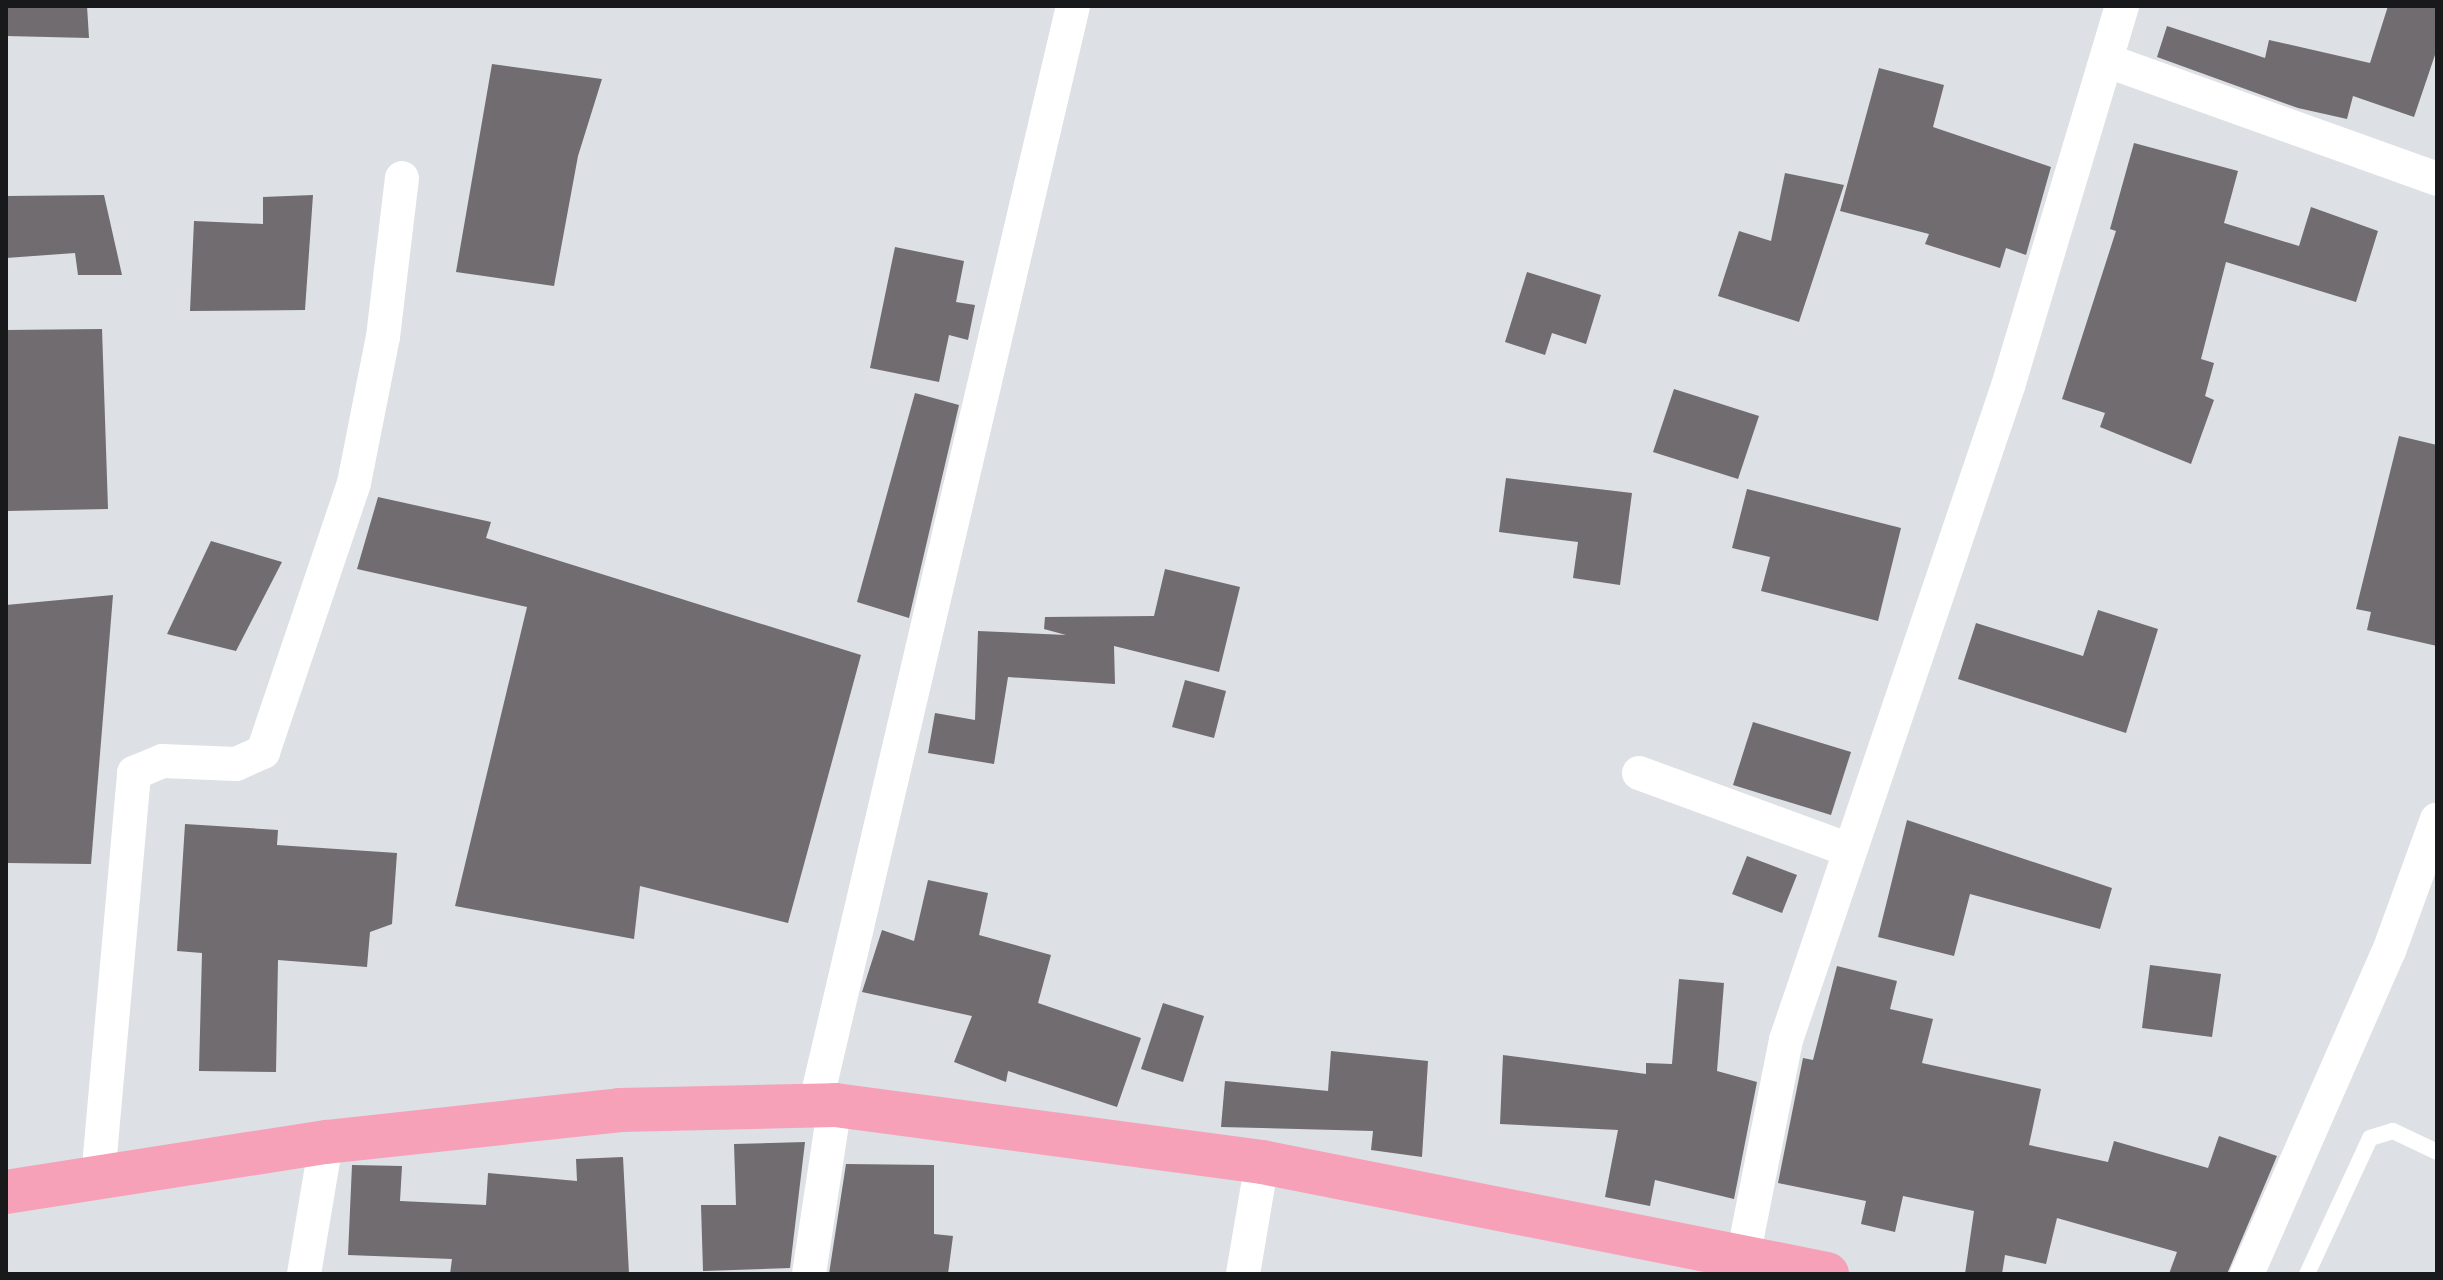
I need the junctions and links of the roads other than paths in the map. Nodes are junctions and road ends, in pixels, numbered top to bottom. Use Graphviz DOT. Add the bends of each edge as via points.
graph roads {
  1 [pos="1073,6"];
  2 [pos="2122,6"];
  3 [pos="2108,61"];
  4 [pos="402,178"];
  5 [pos="2437,179"];
  6 [pos="1639,773"];
  7 [pos="2437,819"];
  8 [pos="1849,850"];
  9 [pos="825,1106"];
  10 [pos="326,1142"];
  11 [pos="2437,1152"];
  12 [pos="1262,1162"];
  13 [pos="98,1178"];
  14 [pos="6,1192"];
  15 [pos="1743,1257"];
  16 [pos="304,1274"];
  17 [pos="809,1274"];
  18 [pos="1243,1274"];
  19 [pos="1827,1274"];
  20 [pos="2247,1274"];
  21 [pos="2307,1274"];
  1 -- 9 [label="street"];
  2 -- 3 [label="street"];
  3 -- 5 [label="street"];
  3 -- 8 [label="street" via="2008,386"];
  4 -- 13 [label="street" via="354,483 263,752 236,764 162,761 134,773"];
  6 -- 8 [label="street"];
  7 -- 20 [label="street" via="2389,951"];
  8 -- 15 [label="street" via="1786,1040"];
  9 -- 10 [label="highway" via="620,1110"];
  9 -- 12 [label="highway"];
  9 -- 17 [label="street"];
  10 -- 13 [label="highway"];
  10 -- 16 [label="street"];
  11 -- 21 [label="lane" via="2393,1131 2370,1138"];
  12 -- 15 [label="highway"];
  12 -- 18 [label="street"];
  13 -- 14 [label="highway"];
  15 -- 19 [label="highway"];
}
